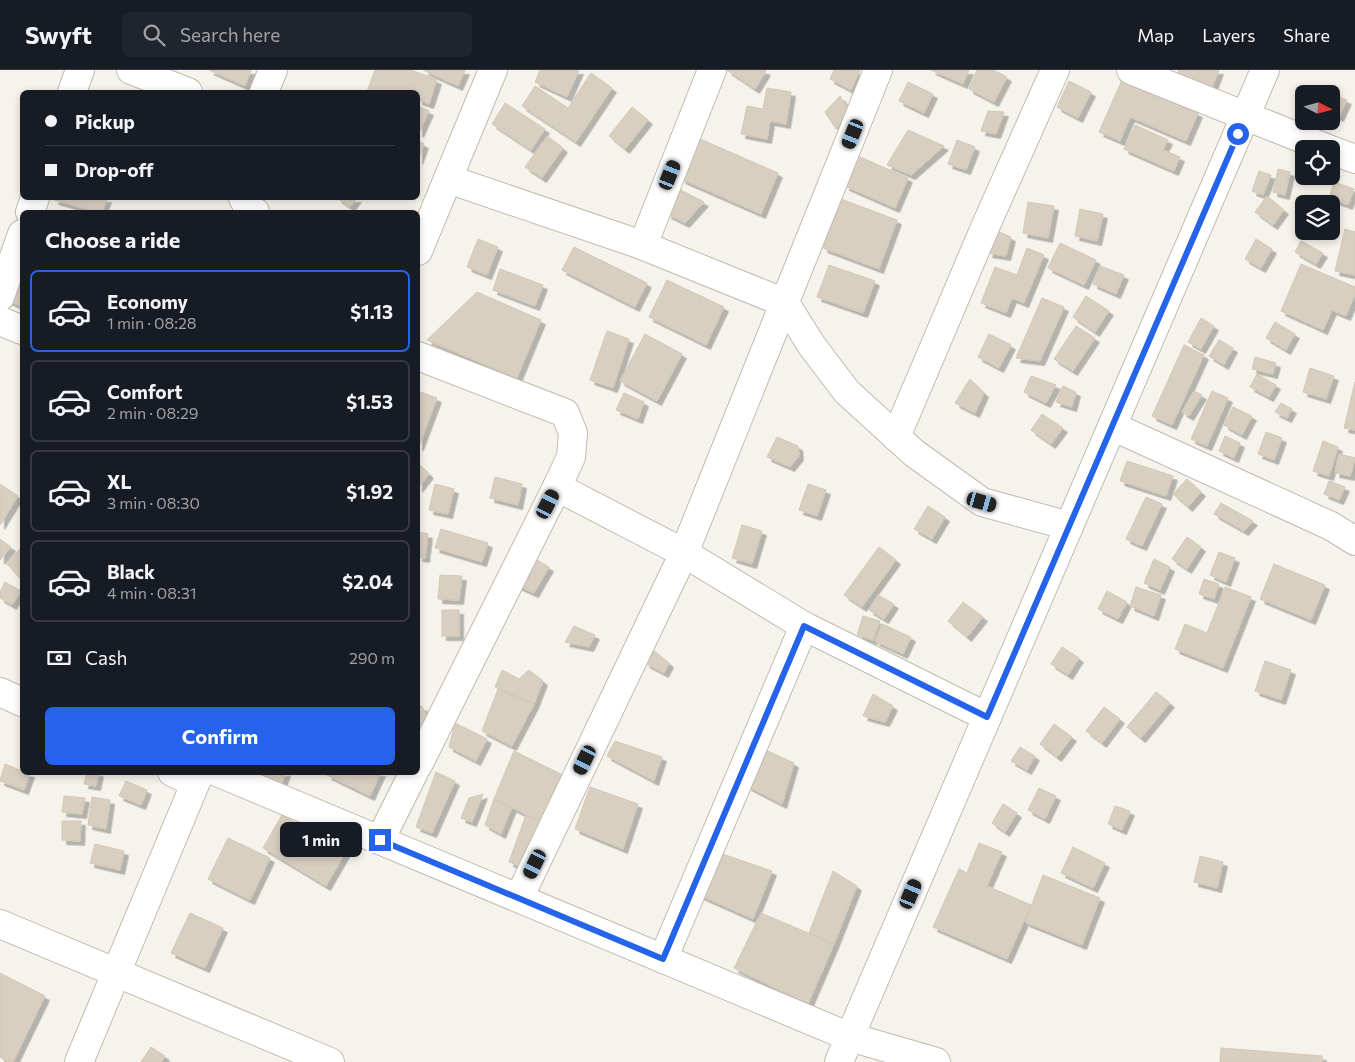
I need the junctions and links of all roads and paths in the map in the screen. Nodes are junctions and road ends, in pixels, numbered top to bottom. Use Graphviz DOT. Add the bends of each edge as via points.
graph roads {
  1 [pos="80,70"];
  2 [pos="132,70"];
  3 [pos="273,70"];
  4 [pos="493,70"];
  5 [pos="712,70"];
  6 [pos="878,70"];
  7 [pos="1055,70"];
  8 [pos="1131,70"];
  9 [pos="1265,70"];
  10 [pos="73,90"];
  11 [pos="183,90"];
  12 [pos="265,90"];
  13 [pos="1245,115"];
  14 [pos="1308,140"];
  15 [pos="1340,153"];
  16 [pos="1355,160"];
  17 [pos="448,178"];
  18 [pos="20,240"];
  19 [pos="642,245"];
  20 [pos="420,246"];
  21 [pos="0,297"];
  22 [pos="785,303"];
  23 [pos="0,321"];
  24 [pos="20,329"];
  25 [pos="420,357"];
  26 [pos="1112,426"];
  27 [pos="896,437"];
  28 [pos="557,487"];
  29 [pos="1069,526"];
  30 [pos="1355,540"];
  31 [pos="684,553"];
  32 [pos="804,626"];
  33 [pos="987,717"];
  34 [pos="420,761"];
  35 [pos="196,775"];
  36 [pos="412,775"];
  37 [pos="380,840"];
  38 [pos="518,898"];
  39 [pos="0,924"];
  40 [pos="663,959"];
  41 [pos="116,973"];
  42 [pos="850,1037"];
  43 [pos="79,1062"];
  44 [pos="330,1062"];
  45 [pos="839,1062"];
  46 [pos="936,1062"];
  1 -- 10 [label="street"];
  2 -- 11 [label="street"];
  3 -- 12 [label="street"];
  4 -- 17 [label="street"];
  5 -- 19 [label="street"];
  6 -- 22 [label="street"];
  7 -- 27 [label="street"];
  8 -- 13 [label="street"];
  9 -- 13 [label="street"];
  13 -- 14 [label="street"];
  13 -- 26 [label="street"];
  15 -- 16 [label="street"];
  17 -- 19 [label="street"];
  17 -- 20 [label="street"];
  18 -- 21 [label="street"];
  19 -- 22 [label="street"];
  22 -- 27 [label="street" via="847,392"];
  22 -- 31 [label="street"];
  23 -- 24 [label="street"];
  25 -- 28 [label="street" via="565,413 573,433 572,449"];
  26 -- 29 [label="street"];
  26 -- 30 [label="street"];
  27 -- 29 [label="street" via="982,502"];
  28 -- 31 [label="street"];
  28 -- 34 [label="street"];
  29 -- 33 [label="street"];
  31 -- 32 [label="street"];
  31 -- 38 [label="street"];
  32 -- 33 [label="street"];
  32 -- 40 [label="street"];
  33 -- 42 [label="street"];
  35 -- 37 [label="street"];
  35 -- 41 [label="street"];
  36 -- 37 [label="street"];
  37 -- 38 [label="street"];
  38 -- 40 [label="street"];
  39 -- 41 [label="street"];
  40 -- 42 [label="street"];
  41 -- 43 [label="street"];
  41 -- 44 [label="street"];
  42 -- 45 [label="street"];
  42 -- 46 [label="street"];
}
